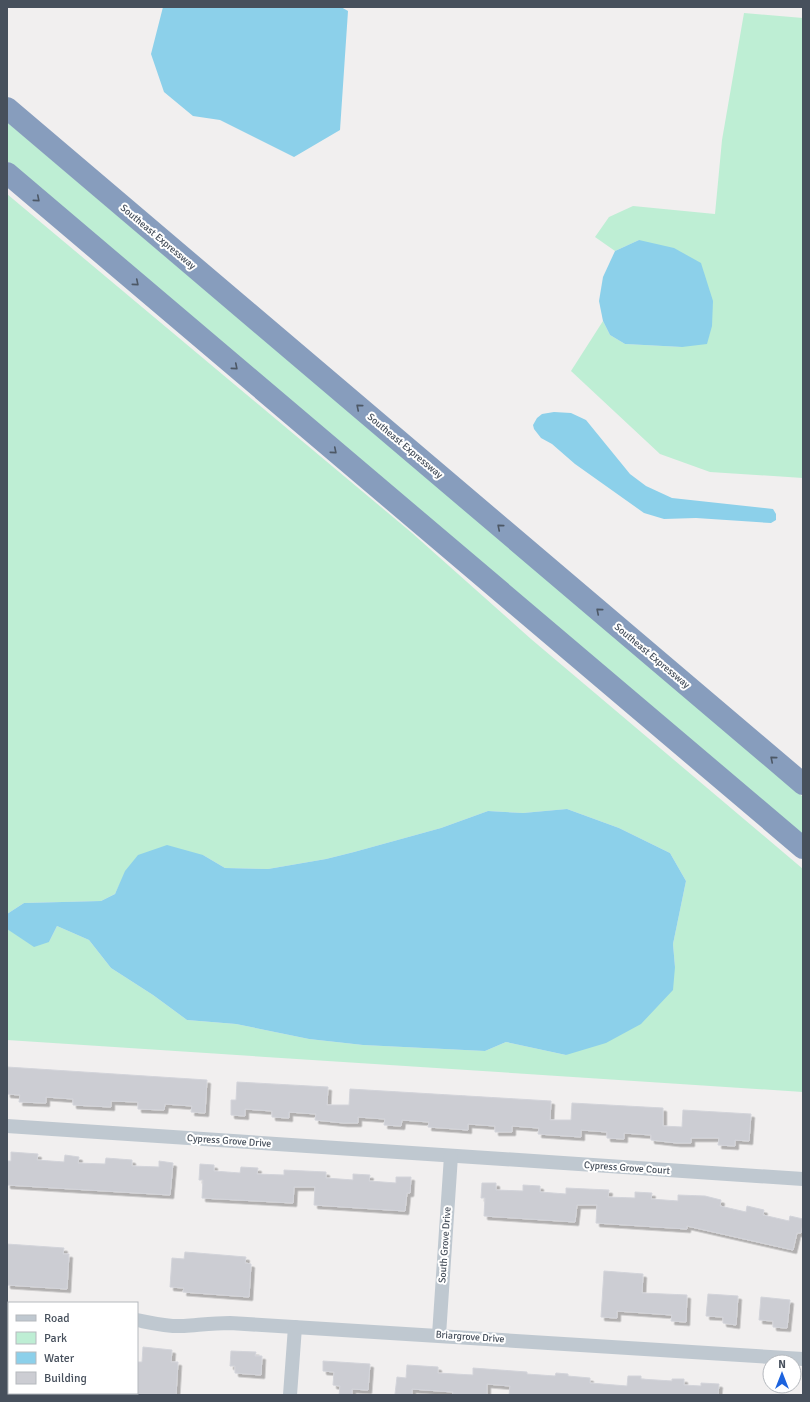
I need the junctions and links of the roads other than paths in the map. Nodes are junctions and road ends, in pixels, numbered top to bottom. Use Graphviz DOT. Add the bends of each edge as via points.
graph roads {
  1 [pos="7,108"];
  2 [pos="7,173"];
  3 [pos="803,784"];
  4 [pos="803,848"];
  5 [pos="7,1126"];
  6 [pos="451,1156"];
  7 [pos="803,1179"];
  8 [pos="138,1320"];
  9 [pos="295,1327"];
  10 [pos="439,1335"];
  11 [pos="803,1359"];
  12 [pos="290,1395"];
  3 -- 1 [label="highway, Southeast Expressway, one-way"];
  2 -- 4 [label="highway, one-way"];
  5 -- 6 [label="street, Cypress Grove Drive"];
  6 -- 7 [label="street, Cypress Grove Court"];
  6 -- 10 [label="street, South Grove Drive"];
  8 -- 9 [label="street, Briargrove Drive" via="184,1326 230,1323"];
  9 -- 10 [label="street, Briargrove Drive"];
  9 -- 12 [label="street"];
  10 -- 11 [label="street, Briargrove Drive"];
}
